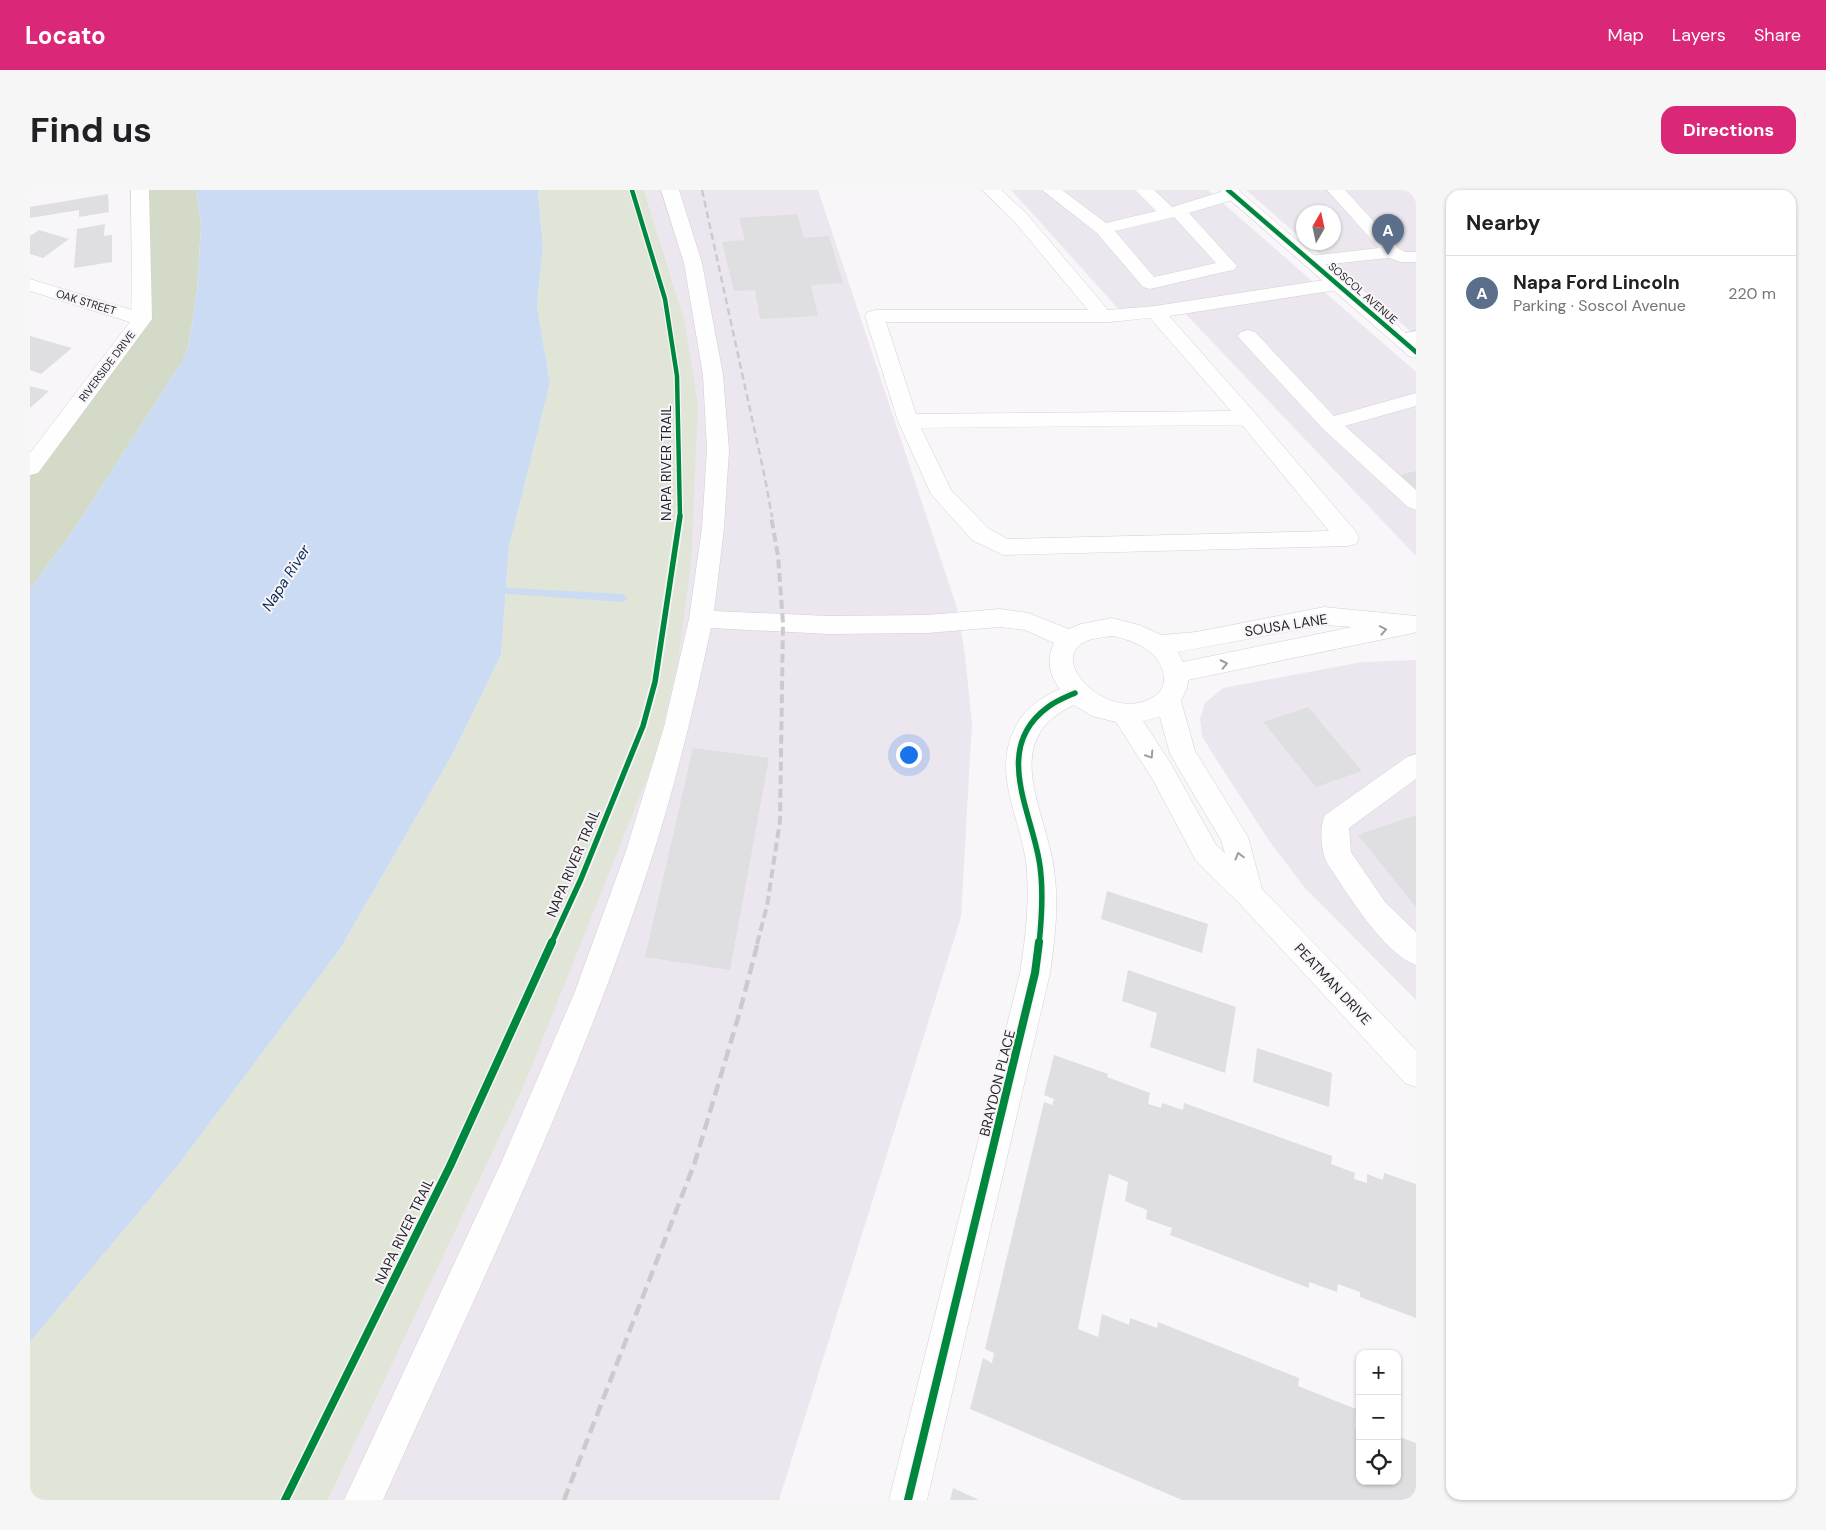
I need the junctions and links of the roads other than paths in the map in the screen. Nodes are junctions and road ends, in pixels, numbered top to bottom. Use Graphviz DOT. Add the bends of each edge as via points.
graph roads {
  1 [pos="140,190"];
  2 [pos="670,190"];
  3 [pos="991,190"];
  4 [pos="1051,190"];
  5 [pos="1144,190"];
  6 [pos="1336,190"];
  7 [pos="1231,192"];
  8 [pos="1173,212"];
  9 [pos="1104,229"];
  10 [pos="1392,252"];
  11 [pos="1416,257"];
  12 [pos="1310,261"];
  13 [pos="1337,284"];
  14 [pos="30,285"];
  15 [pos="1353,297"];
  16 [pos="1180,308"];
  17 [pos="1156,312"];
  18 [pos="1103,316"];
  19 [pos="142,319"];
  20 [pos="1248,336"];
  21 [pos="1411,343"];
  22 [pos="1416,399"];
  23 [pos="1248,418"];
  24 [pos="908,421"];
  25 [pos="1330,424"];
  26 [pos="30,468"];
  27 [pos="1416,502"];
  28 [pos="701,620"];
  29 [pos="1415,624"];
  30 [pos="1070,639"];
  31 [pos="1158,645"];
  32 [pos="1176,673"];
  33 [pos="1075,693"];
  34 [pos="1168,700"];
  35 [pos="1124,714"];
  36 [pos="1416,765"];
  37 [pos="1250,895"];
  38 [pos="1416,952"];
  39 [pos="1416,1072"];
  40 [pos="363,1500"];
  41 [pos="908,1500"];
  1 -- 19 [label="street, RIVERSIDE DRIVE"];
  2 -- 28 [label="street" via="693,263 714,384 718,450 713,528"];
  3 -- 18 [label="street" via="1020,217"];
  4 -- 9 [label="street"];
  5 -- 8 [label="street"];
  6 -- 10 [label="street"];
  7 -- 8 [label="street"];
  7 -- 12 [label="street, SOSCOL AVENUE"];
  8 -- 9 [label="street"];
  8 -- 9 [label="street" via="1228,266 1150,283"];
  10 -- 11 [label="street" via="1401,257"];
  10 -- 12 [label="street"];
  12 -- 13 [label="street, SOSCOL AVENUE"];
  13 -- 15 [label="street, SOSCOL AVENUE"];
  13 -- 16 [label="street"];
  14 -- 19 [label="street, OAK STREET"];
  15 -- 16 [label="street" via="1207,314"];
  15 -- 21 [label="street, SOSCOL AVENUE"];
  16 -- 17 [label="street"];
  17 -- 18 [label="street"];
  17 -- 23 [label="street"];
  18 -- 24 [label="street" via="875,316"];
  19 -- 26 [label="street, RIVERSIDE DRIVE"];
  20 -- 25 [label="street"];
  22 -- 25 [label="street"];
  23 -- 24 [label="street"];
  23 -- 24 [label="street" via="1348,538 1003,548 980,534 942,494"];
  25 -- 27 [label="street"];
  28 -- 30 [label="street" via="829,625 927,624 1000,618 1028,622"];
  28 -- 40 [label="street" via="677,727 640,851 590,994 513,1175"];
  29 -- 31 [label="street, SOUSA LANE" via="1324,616 1196,641"];
  32 -- 29 [label="street, SOUSA LANE, one-way"];
  30 -- 31 [label="street" via="1096,628 1112,627 1145,636"];
  30 -- 33 [label="street" via="1061,655 1061,664 1065,679"];
  31 -- 32 [label="street" via="1170,658"];
  32 -- 34 [label="street" via="1175,688"];
  33 -- 35 [label="street" via="1097,707"];
  33 -- 41 [label="street, BRAYDON PLACE" via="1045,708 1036,717 1025,733 1018,755 1018,775 1042,885 1042,928 1036,973"];
  34 -- 35 [label="street" via="1149,711"];
  37 -- 34 [label="street, PEATMAN DRIVE, one-way" via="1234,837 1183,754"];
  35 -- 37 [label="street, PEATMAN DRIVE, one-way" via="1162,772 1206,853"];
  36 -- 38 [label="street" via="1335,824 1337,855 1375,911"];
  37 -- 39 [label="street, PEATMAN DRIVE"];
}
